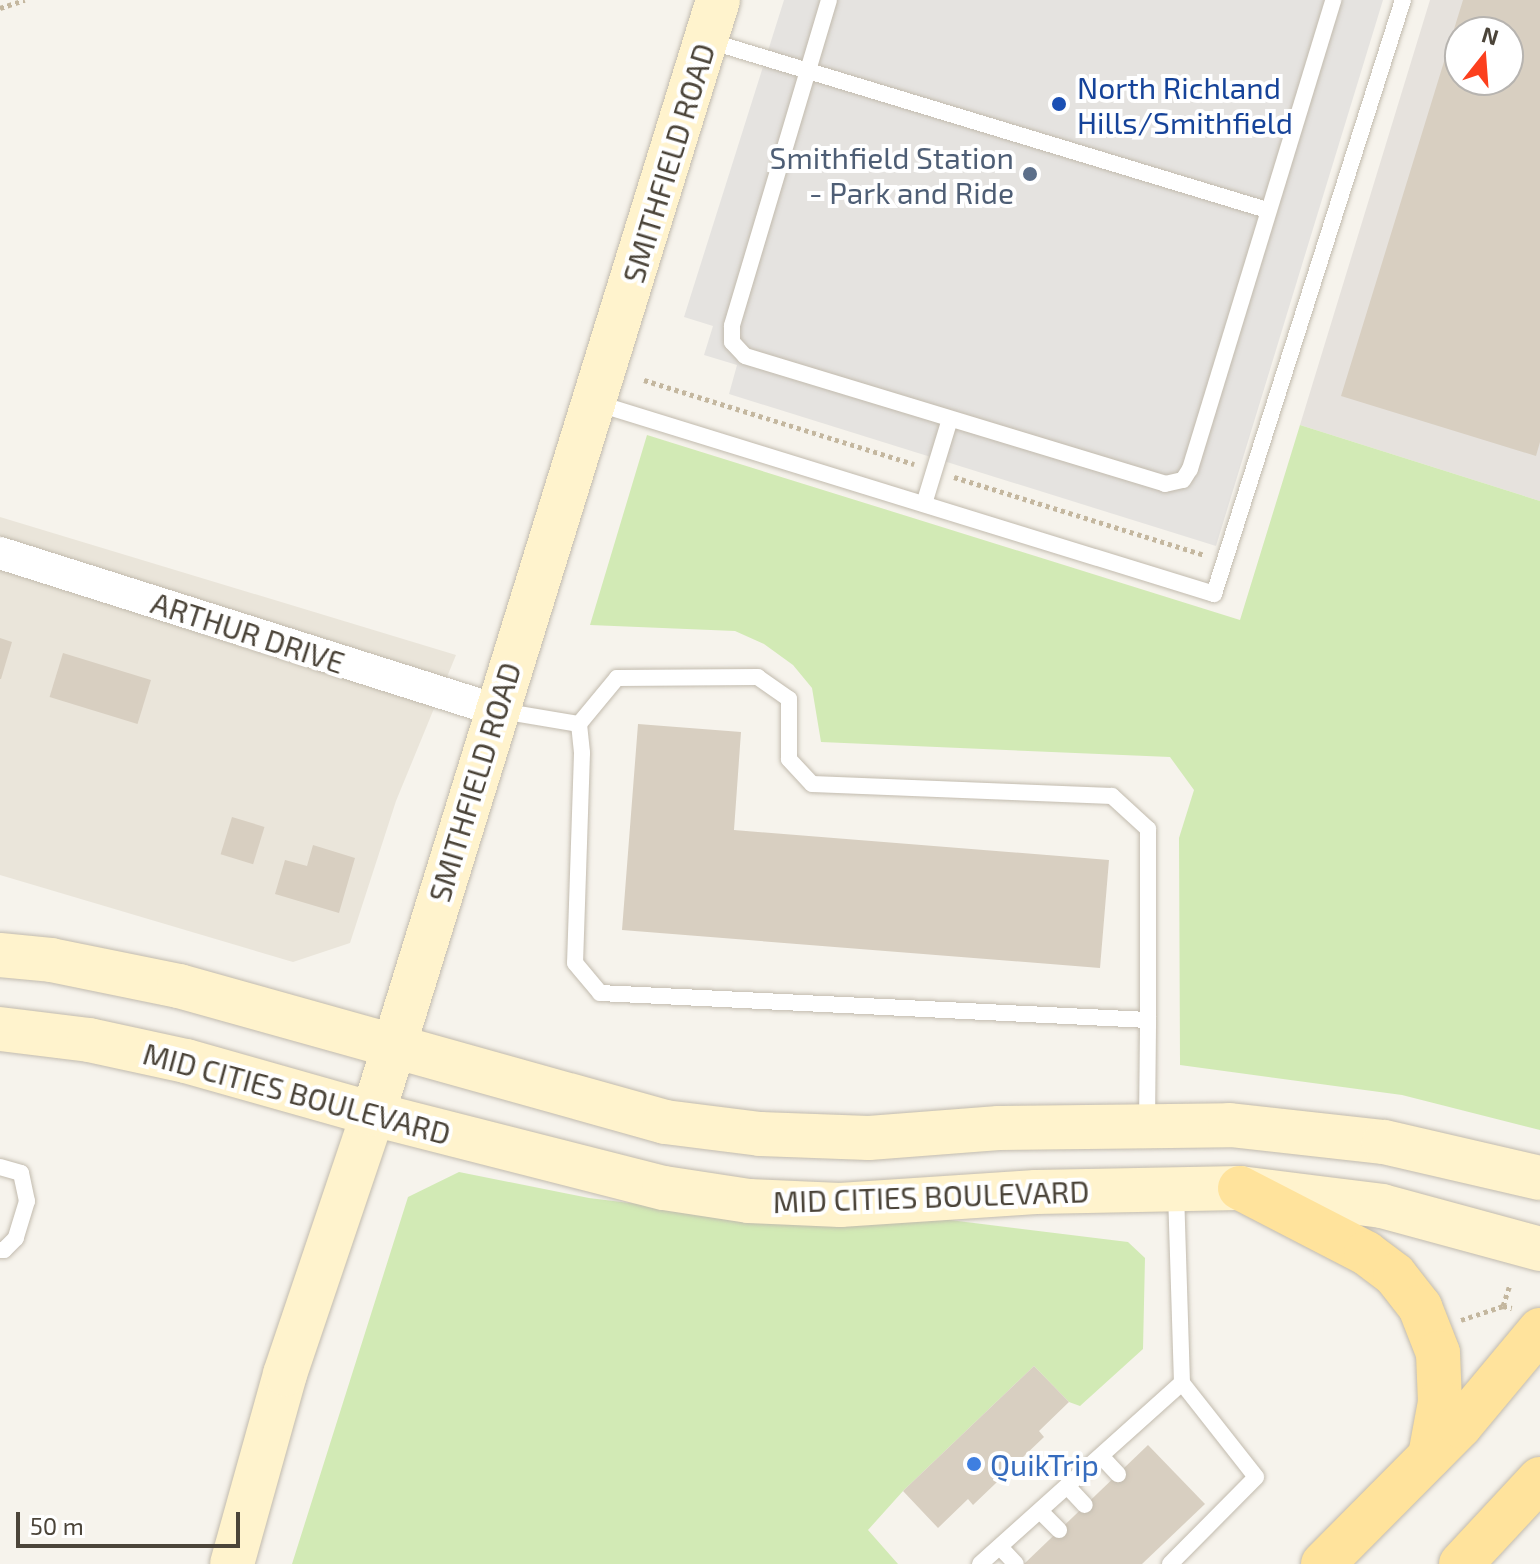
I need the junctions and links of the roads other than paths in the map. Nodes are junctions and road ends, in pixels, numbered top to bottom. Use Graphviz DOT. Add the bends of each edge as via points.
graph roads {
  1 [pos="829,0"];
  2 [pos="1333,0"];
  3 [pos="1403,0"];
  4 [pos="712,20"];
  5 [pos="807,71"];
  6 [pos="1267,210"];
  7 [pos="593,402"];
  8 [pos="950,419"];
  9 [pos="924,504"];
  10 [pos="0,553"];
  11 [pos="496,710"];
  12 [pos="579,724"];
  13 [pos="0,955"];
  14 [pos="1148,1020"];
  15 [pos="0,1029"];
  16 [pos="394,1046"];
  17 [pos="373,1114"];
  18 [pos="1147,1125"];
  19 [pos="0,1167"];
  20 [pos="1540,1178"];
  21 [pos="1176,1188"];
  22 [pos="1240,1188"];
  23 [pos="1540,1249"];
  24 [pos="0,1250"];
  25 [pos="1540,1330"];
  26 [pos="1182,1383"];
  27 [pos="1101,1456"];
  28 [pos="1430,1456"];
  29 [pos="1118,1474"];
  30 [pos="1540,1479"];
  31 [pos="1067,1486"];
  32 [pos="1085,1505"];
  33 [pos="1040,1511"];
  34 [pos="1059,1530"];
  35 [pos="1174,1534"];
  36 [pos="1000,1547"];
  37 [pos="1186,1547"];
  38 [pos="232,1564"];
  39 [pos="980,1564"];
  40 [pos="1016,1564"];
  41 [pos="1170,1564"];
  42 [pos="1323,1564"];
  43 [pos="1461,1564"];
  1 -- 5 [label="lane"];
  2 -- 6 [label="lane"];
  3 -- 9 [label="lane" via="1214,594"];
  4 -- 5 [label="lane"];
  4 -- 7 [label="main road, SMITHFIELD ROAD"];
  5 -- 6 [label="lane"];
  5 -- 8 [label="lane" via="732,326 732,342 745,356"];
  6 -- 8 [label="lane" via="1183,480 1165,484 1143,479"];
  7 -- 9 [label="lane"];
  7 -- 11 [label="main road, SMITHFIELD ROAD"];
  8 -- 9 [label="lane"];
  10 -- 11 [label="street, ARTHUR DRIVE"];
  11 -- 12 [label="lane"];
  11 -- 16 [label="main road, SMITHFIELD ROAD"];
  12 -- 14 [label="lane" via="575,963 600,993"];
  12 -- 14 [label="lane" via="617,678 758,677 789,699 789,759 812,784 1112,796 1148,829"];
  13 -- 16 [label="main road, MID CITIES BOULEVARD" via="179,986"];
  14 -- 18 [label="lane"];
  15 -- 17 [label="main road, MID CITIES BOULEVARD" via="89,1040 186,1061"];
  16 -- 17 [label="main road, SMITHFIELD ROAD"];
  16 -- 18 [label="main road, MID CITIES BOULEVARD" via="665,1122 760,1134 869,1138"];
  17 -- 21 [label="main road, MID CITIES BOULEVARD" via="664,1188 749,1201 840,1205"];
  17 -- 38 [label="main road, SMITHFIELD ROAD" via="285,1374"];
  18 -- 20 [label="main road, MID CITIES BOULEVARD" via="1307,1131 1384,1142"];
  19 -- 24 [label="lane" via="21,1173 27,1201 16,1238"];
  21 -- 22 [label="main road, MID CITIES BOULEVARD"];
  21 -- 26 [label="lane"];
  22 -- 23 [label="main road, MID CITIES BOULEVARD" via="1382,1206"];
  22 -- 28 [label="main road" via="1366,1253 1395,1275 1420,1307 1438,1353 1440,1402"];
  25 -- 28 [label="main road"];
  26 -- 27 [label="lane"];
  26 -- 37 [label="lane" via="1256,1477"];
  27 -- 29 [label="lane"];
  27 -- 31 [label="lane"];
  28 -- 42 [label="main road"];
  30 -- 43 [label="main road"];
  31 -- 32 [label="lane"];
  31 -- 33 [label="lane"];
  33 -- 34 [label="lane"];
  33 -- 36 [label="lane"];
  35 -- 37 [label="lane"];
  36 -- 39 [label="lane"];
  36 -- 40 [label="lane"];
  37 -- 41 [label="lane"];
}
